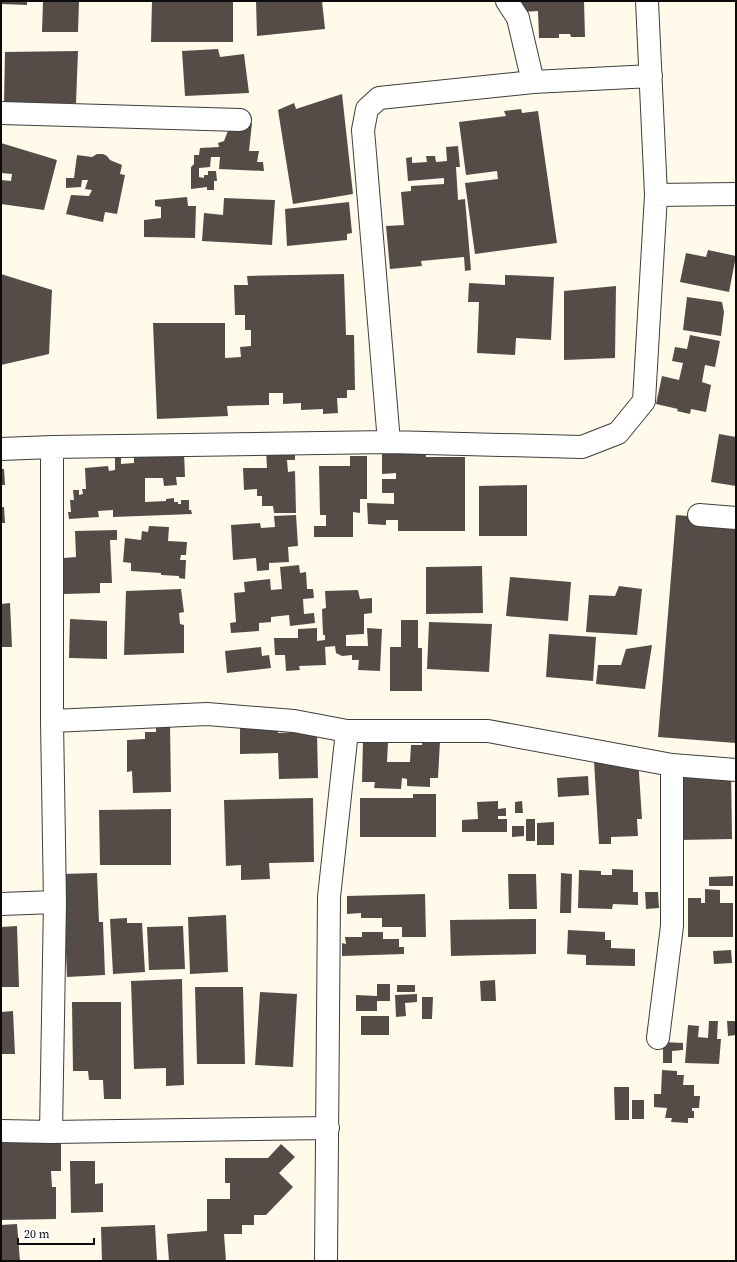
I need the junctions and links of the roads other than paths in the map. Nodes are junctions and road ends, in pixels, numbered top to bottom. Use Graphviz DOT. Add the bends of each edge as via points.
graph roads {
  1 [pos="507,1"];
  2 [pos="647,1"];
  3 [pos="651,76"];
  4 [pos="533,82"];
  5 [pos="1,113"];
  6 [pos="240,120"];
  7 [pos="736,194"];
  8 [pos="656,195"];
  9 [pos="389,442"];
  10 [pos="52,447"];
  11 [pos="1,449"];
  12 [pos="699,515"];
  13 [pos="736,518"];
  14 [pos="52,721"];
  15 [pos="347,731"];
  16 [pos="672,765"];
  17 [pos="736,770"];
  18 [pos="55,902"];
  19 [pos="1,904"];
  20 [pos="658,1038"];
  21 [pos="328,1128"];
  22 [pos="1,1131"];
  23 [pos="52,1132"];
  24 [pos="326,1261"];
  1 -- 4 [label="street" via="518,18"];
  2 -- 3 [label="street"];
  3 -- 4 [label="street"];
  3 -- 8 [label="street"];
  4 -- 9 [label="street" via="379,98 367,109 363,130"];
  5 -- 6 [label="street"];
  7 -- 8 [label="street"];
  8 -- 9 [label="street" via="644,401 618,433 582,447"];
  9 -- 10 [label="street"];
  10 -- 11 [label="street"];
  10 -- 14 [label="street"];
  12 -- 13 [label="street"];
  14 -- 15 [label="street" via="207,714 294,721"];
  14 -- 18 [label="street"];
  15 -- 16 [label="street" via="488,731"];
  15 -- 21 [label="street" via="329,897"];
  16 -- 17 [label="street"];
  16 -- 20 [label="street" via="672,926"];
  18 -- 19 [label="street"];
  18 -- 23 [label="street"];
  21 -- 23 [label="street"];
  21 -- 24 [label="street"];
  22 -- 23 [label="street"];
}
